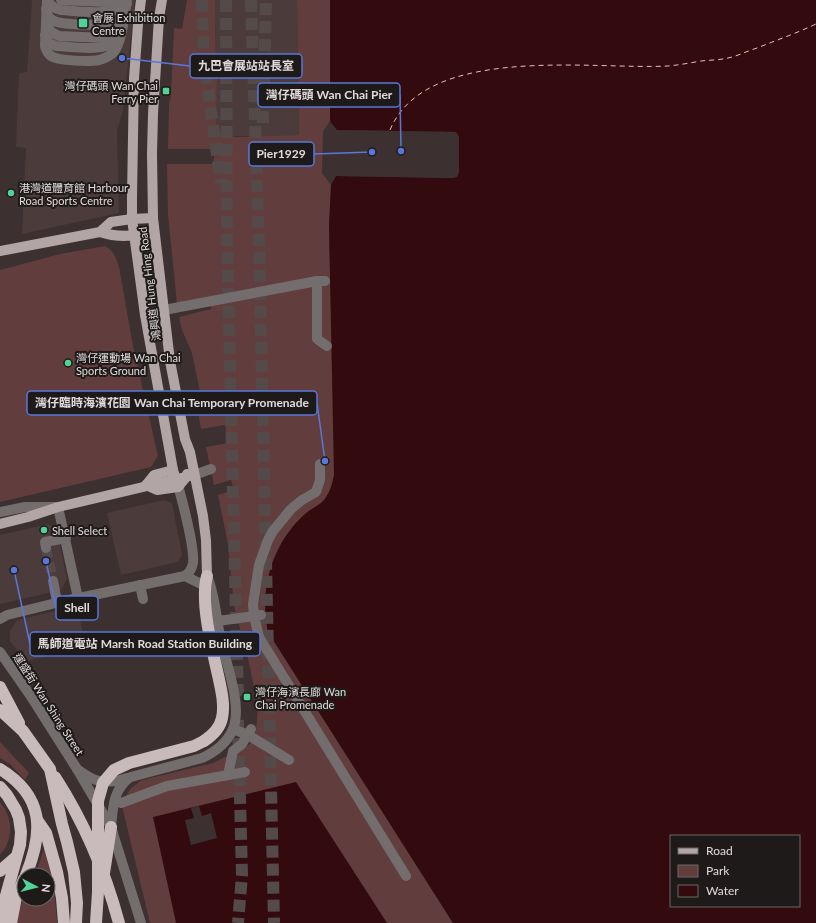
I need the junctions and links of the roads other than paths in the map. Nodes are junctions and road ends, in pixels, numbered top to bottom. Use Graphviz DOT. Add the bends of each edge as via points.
graph roads {
  1 [pos="61,0"];
  2 [pos="141,0"];
  3 [pos="162,0"];
  4 [pos="124,1"];
  5 [pos="47,2"];
  6 [pos="124,17"];
  7 [pos="46,23"];
  8 [pos="120,36"];
  9 [pos="153,218"];
  10 [pos="132,219"];
  11 [pos="100,232"];
  12 [pos="154,233"];
  13 [pos="134,236"];
  14 [pos="0,252"];
  15 [pos="164,310"];
  16 [pos="327,346"];
  17 [pos="320,464"];
  18 [pos="211,468"];
  19 [pos="191,475"];
  20 [pos="176,479"];
  21 [pos="146,485"];
  22 [pos="58,507"];
  23 [pos="0,512"];
  24 [pos="0,524"];
  25 [pos="66,538"];
  26 [pos="46,548"];
  27 [pos="185,576"];
  28 [pos="53,580"];
  29 [pos="206,581"];
  30 [pos="140,585"];
  31 [pos="78,598"];
  32 [pos="143,599"];
  33 [pos="58,602"];
  34 [pos="257,615"];
  35 [pos="0,619"];
  36 [pos="218,622"];
  37 [pos="0,652"];
  38 [pos="0,687"];
  39 [pos="0,710"];
  40 [pos="233,729"];
  41 [pos="23,731"];
  42 [pos="250,732"];
  43 [pos="289,760"];
  44 [pos="0,769"];
  45 [pos="50,769"];
  46 [pos="77,769"];
  47 [pos="245,772"];
  48 [pos="228,775"];
  49 [pos="130,777"];
  50 [pos="0,787"];
  51 [pos="121,803"];
  52 [pos="37,820"];
  53 [pos="112,827"];
  54 [pos="107,850"];
  55 [pos="16,857"];
  56 [pos="122,860"];
  57 [pos="29,867"];
  58 [pos="0,871"];
  59 [pos="104,874"];
  60 [pos="406,876"];
  61 [pos="16,896"];
  62 [pos="0,923"];
  63 [pos="11,923"];
  64 [pos="64,923"];
  65 [pos="76,923"];
  66 [pos="96,923"];
  67 [pos="119,923"];
  68 [pos="141,923"];
  1 -- 4 [label="street"];
  2 -- 10 [label="main road, 鴻興道 Hung Hing Road" via="134,78"];
  3 -- 9 [label="main road, 鴻興道 Hung Hing Road" via="153,108"];
  4 -- 5 [label="street" via="118,10 108,12 61,10"];
  4 -- 6 [label="street"];
  5 -- 6 [label="street" via="46,12 54,21 61,23 102,25 119,22"];
  5 -- 7 [label="street"];
  6 -- 8 [label="street"];
  7 -- 8 [label="street" via="51,32 59,36"];
  7 -- 8 [label="street" via="45,35 49,43 56,46 100,48 111,45"];
  9 -- 10 [label="main road"];
  9 -- 12 [label="main road, 鴻興道 Hung Hing Road"];
  10 -- 11 [label="main road" via="111,222"];
  10 -- 13 [label="main road, 鴻興道 Hung Hing Road"];
  11 -- 13 [label="main road" via="110,236"];
  11 -- 14 [label="main road"];
  12 -- 13 [label="main road"];
  12 -- 15 [label="main road, 鴻興道 Hung Hing Road"];
  13 -- 20 [label="main road, 鴻興道 Hung Hing Road" via="145,314"];
  15 -- 16 [label="street" via="321,281 317,339"];
  15 -- 19 [label="main road, 鴻興道 Hung Hing Road" via="170,361"];
  17 -- 34 [label="street" via="320,480 316,492 291,509 268,540 259,565 253,604"];
  18 -- 19 [label="street"];
  19 -- 20 [label="main road"];
  19 -- 29 [label="main road, 鴻興道 Hung Hing Road" via="205,528"];
  20 -- 21 [label="main road" via="158,490"];
  20 -- 21 [label="main road" via="154,475"];
  20 -- 27 [label="street, 鴻興道 Hung Hing Road" via="193,552 191,568"];
  21 -- 22 [label="main road"];
  22 -- 23 [label="street" via="25,506"];
  22 -- 24 [label="main road" via="28,518"];
  22 -- 25 [label="street"];
  25 -- 26 [label="street" via="45,542"];
  25 -- 31 [label="street"];
  27 -- 29 [label="street"];
  27 -- 30 [label="street"];
  28 -- 33 [label="street"];
  29 -- 36 [label="street, 鴻興道 Hung Hing Road" via="212,587"];
  29 -- 66 [label="highway, bridge" via="208,623 222,694 221,721 217,730 204,741 194,746 129,762 114,770 103,783 98,801"];
  30 -- 31 [label="street"];
  30 -- 32 [label="street"];
  31 -- 33 [label="street"];
  33 -- 35 [label="street" via="6,614"];
  34 -- 36 [label="street"];
  34 -- 60 [label="street" via="259,637"];
  36 -- 40 [label="street, 鴻興道 Hung Hing Road" via="234,696 236,711"];
  37 -- 46 [label="street, 運盛街 Wan Shing Street"];
  38 -- 41 [label="highway"];
  39 -- 41 [label="highway"];
  40 -- 42 [label="street"];
  40 -- 49 [label="street, 鴻興道 Hung Hing Road" via="225,742 208,755"];
  41 -- 45 [label="highway"];
  42 -- 43 [label="street"];
  42 -- 48 [label="street" via="242,744 233,751"];
  44 -- 52 [label="highway" via="18,782 30,797"];
  45 -- 59 [label="highway" via="79,817"];
  45 -- 65 [label="highway" via="68,842 76,888"];
  46 -- 49 [label="street, 鴻興道 Hung Hing Road" via="102,782"];
  46 -- 53 [label="street"];
  47 -- 48 [label="street"];
  48 -- 51 [label="street" via="167,786"];
  49 -- 53 [label="street" via="115,796"];
  50 -- 55 [label="highway" via="13,804 19,818 20,845"];
  52 -- 57 [label="highway" via="37,835"];
  52 -- 64 [label="highway" via="46,833 57,872"];
  53 -- 54 [label="highway"];
  53 -- 56 [label="street"];
  54 -- 56 [label="street"];
  54 -- 59 [label="highway"];
  55 -- 58 [label="highway"];
  55 -- 62 [label="highway"];
  56 -- 68 [label="street"];
  59 -- 67 [label="highway"];
  61 -- 63 [label="highway"];
}
